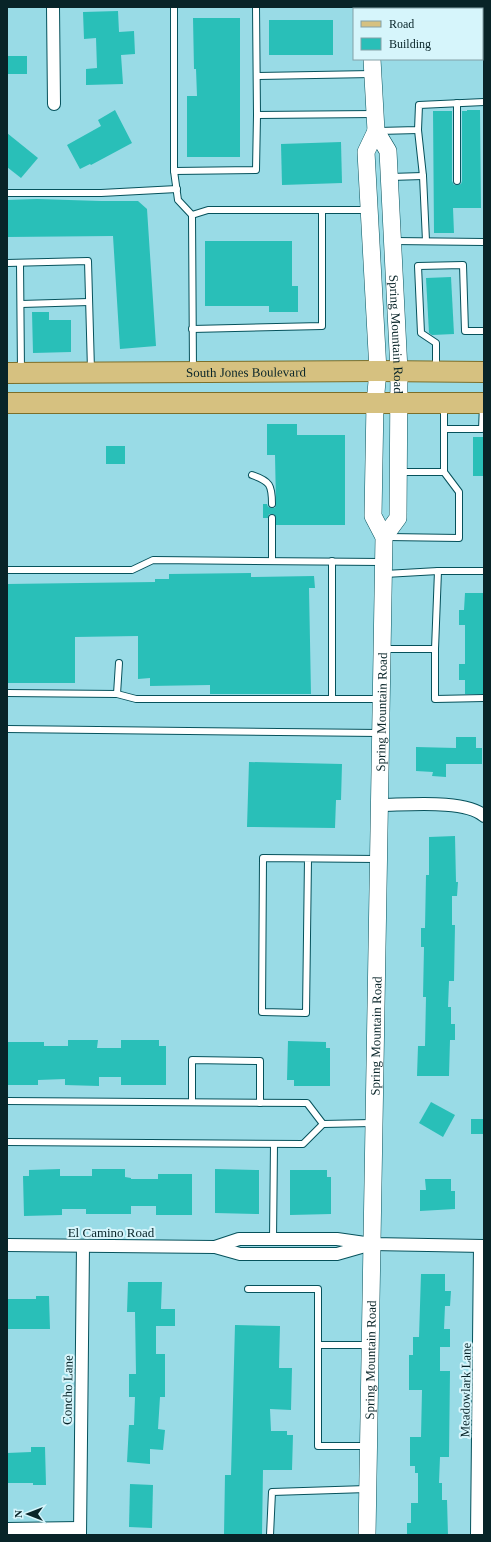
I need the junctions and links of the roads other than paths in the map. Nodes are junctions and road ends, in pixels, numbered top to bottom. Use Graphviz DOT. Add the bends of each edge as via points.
graph roads {
  1 [pos="53,7"];
  2 [pos="174,7"];
  3 [pos="256,7"];
  4 [pos="372,66"];
  5 [pos="258,76"];
  6 [pos="484,102"];
  7 [pos="54,104"];
  8 [pos="457,104"];
  9 [pos="375,114"];
  10 [pos="257,116"];
  11 [pos="418,130"];
  12 [pos="376,131"];
  13 [pos="174,171"];
  14 [pos="423,176"];
  15 [pos="390,177"];
  16 [pos="457,181"];
  17 [pos="177,189"];
  18 [pos="7,192"];
  19 [pos="322,210"];
  20 [pos="369,210"];
  21 [pos="192,215"];
  22 [pos="393,241"];
  23 [pos="426,241"];
  24 [pos="484,242"];
  25 [pos="7,263"];
  26 [pos="20,263"];
  27 [pos="89,302"];
  28 [pos="20,304"];
  29 [pos="192,329"];
  30 [pos="484,331"];
  31 [pos="378,370"];
  32 [pos="399,371"];
  33 [pos="436,371"];
  34 [pos="92,372"];
  35 [pos="193,372"];
  36 [pos="484,372"];
  37 [pos="14,373"];
  38 [pos="7,403"];
  39 [pos="375,403"];
  40 [pos="400,403"];
  41 [pos="444,403"];
  42 [pos="483,403"];
  43 [pos="445,429"];
  44 [pos="483,429"];
  45 [pos="398,472"];
  46 [pos="444,472"];
  47 [pos="252,475"];
  48 [pos="272,504"];
  49 [pos="272,518"];
  50 [pos="384,537"];
  51 [pos="272,561"];
  52 [pos="332,561"];
  53 [pos="384,568"];
  54 [pos="7,570"];
  55 [pos="484,570"];
  56 [pos="438,571"];
  57 [pos="382,649"];
  58 [pos="435,649"];
  59 [pos="120,663"];
  60 [pos="7,693"];
  61 [pos="117,694"];
  62 [pos="484,698"];
  63 [pos="332,699"];
  64 [pos="382,699"];
  65 [pos="7,729"];
  66 [pos="381,733"];
  67 [pos="380,805"];
  68 [pos="484,816"];
  69 [pos="308,859"];
  70 [pos="379,859"];
  71 [pos="7,1101"];
  72 [pos="192,1102"];
  73 [pos="260,1103"];
  74 [pos="374,1123"];
  75 [pos="323,1124"];
  76 [pos="7,1142"];
  77 [pos="274,1144"];
  78 [pos="273,1239"];
  79 [pos="372,1244"];
  80 [pos="7,1245"];
  81 [pos="83,1246"];
  82 [pos="482,1246"];
  83 [pos="215,1247"];
  84 [pos="248,1289"];
  85 [pos="318,1345"];
  86 [pos="370,1345"];
  87 [pos="481,1405"];
  88 [pos="368,1446"];
  89 [pos="367,1489"];
  90 [pos="7,1529"];
  91 [pos="80,1532"];
  92 [pos="270,1535"];
  93 [pos="367,1535"];
  94 [pos="477,1535"];
  1 -- 7 [label="street"];
  2 -- 13 [label="lane"];
  3 -- 5 [label="lane"];
  4 -- 5 [label="lane"];
  4 -- 9 [label="main road, Spring Mountain Road"];
  5 -- 10 [label="lane"];
  6 -- 8 [label="lane"];
  8 -- 11 [label="lane" via="419,105"];
  8 -- 16 [label="lane"];
  9 -- 10 [label="lane"];
  9 -- 12 [label="main road, Spring Mountain Road"];
  10 -- 13 [label="lane" via="256,170"];
  11 -- 12 [label="lane"];
  11 -- 14 [label="lane"];
  12 -- 15 [label="main road, Spring Mountain Road" via="388,151"];
  12 -- 20 [label="main road, Spring Mountain Road" via="366,152"];
  13 -- 17 [label="lane"];
  14 -- 15 [label="lane"];
  14 -- 23 [label="lane"];
  15 -- 22 [label="main road, Spring Mountain Road"];
  17 -- 18 [label="lane" via="101,193"];
  17 -- 21 [label="lane" via="178,200"];
  19 -- 20 [label="lane"];
  19 -- 21 [label="lane" via="208,210"];
  19 -- 29 [label="lane" via="322,326"];
  20 -- 31 [label="main road, Spring Mountain Road"];
  21 -- 29 [label="lane"];
  22 -- 23 [label="lane"];
  22 -- 32 [label="main road, Spring Mountain Road"];
  23 -- 24 [label="lane"];
  25 -- 26 [label="lane"];
  26 -- 27 [label="lane" via="88,261"];
  26 -- 28 [label="lane"];
  27 -- 28 [label="lane"];
  27 -- 34 [label="lane"];
  28 -- 37 [label="lane"];
  29 -- 35 [label="lane"];
  30 -- 33 [label="lane" via="465,331 462,265 418,266 421,333 436,344"];
  31 -- 32 [label="main road, South Jones Boulevard"];
  31 -- 35 [label="main road, South Jones Boulevard"];
  31 -- 39 [label="main road, Spring Mountain Road"];
  32 -- 33 [label="main road, South Jones Boulevard"];
  32 -- 40 [label="main road, Spring Mountain Road"];
  33 -- 36 [label="main road, South Jones Boulevard"];
  34 -- 35 [label="main road, South Jones Boulevard"];
  34 -- 37 [label="main road, South Jones Boulevard"];
  38 -- 39 [label="main road"];
  39 -- 40 [label="main road"];
  39 -- 50 [label="main road, Spring Mountain Road" via="373,516"];
  40 -- 41 [label="main road"];
  40 -- 45 [label="main road, Spring Mountain Road"];
  41 -- 42 [label="main road"];
  41 -- 43 [label="lane"];
  42 -- 44 [label="lane"];
  43 -- 44 [label="lane"];
  43 -- 46 [label="lane"];
  45 -- 46 [label="lane"];
  45 -- 50 [label="main road, Spring Mountain Road" via="398,518"];
  46 -- 50 [label="lane" via="458,492 460,538"];
  47 -- 48 [label="lane" via="262,478 270,485"];
  49 -- 51 [label="lane"];
  50 -- 53 [label="main road, Spring Mountain Road"];
  51 -- 52 [label="lane"];
  51 -- 54 [label="lane" via="153,560 132,570"];
  52 -- 53 [label="lane"];
  52 -- 63 [label="lane"];
  53 -- 56 [label="lane"];
  53 -- 57 [label="main road, Spring Mountain Road"];
  55 -- 56 [label="lane"];
  56 -- 58 [label="lane"];
  57 -- 58 [label="lane"];
  57 -- 64 [label="main road, Spring Mountain Road"];
  58 -- 62 [label="lane" via="435,699"];
  59 -- 61 [label="lane"];
  60 -- 61 [label="lane"];
  61 -- 63 [label="lane" via="136,699"];
  63 -- 64 [label="lane"];
  64 -- 66 [label="main road, Spring Mountain Road"];
  65 -- 66 [label="lane"];
  66 -- 67 [label="main road, Spring Mountain Road"];
  67 -- 68 [label="street" via="447,805 476,810"];
  67 -- 70 [label="main road, Spring Mountain Road"];
  69 -- 69 [label="lane" via="263,858 262,1012 306,1013"];
  69 -- 70 [label="lane"];
  70 -- 74 [label="main road, Spring Mountain Road"];
  71 -- 72 [label="lane"];
  72 -- 73 [label="lane"];
  72 -- 73 [label="lane" via="192,1060 260,1061"];
  73 -- 75 [label="lane" via="307,1103"];
  74 -- 75 [label="lane"];
  74 -- 79 [label="main road, Spring Mountain Road"];
  75 -- 77 [label="lane" via="303,1144"];
  76 -- 77 [label="lane"];
  77 -- 78 [label="lane"];
  78 -- 79 [label="street, El Camino Road" via="337,1239"];
  78 -- 83 [label="street, El Camino Road" via="239,1239"];
  79 -- 82 [label="street, El Camino Road"];
  79 -- 83 [label="street, El Camino Road" via="337,1254 240,1254"];
  79 -- 86 [label="main road, Spring Mountain Road"];
  80 -- 81 [label="street, El Camino Road"];
  81 -- 83 [label="street, El Camino Road"];
  81 -- 91 [label="street, Concho Lane"];
  82 -- 87 [label="street, Meadowlark Lane"];
  84 -- 85 [label="lane" via="318,1289"];
  85 -- 86 [label="lane"];
  85 -- 88 [label="lane" via="318,1446"];
  86 -- 88 [label="main road, Spring Mountain Road"];
  87 -- 94 [label="street, Meadowlark Lane"];
  88 -- 89 [label="main road, Spring Mountain Road"];
  89 -- 92 [label="lane" via="272,1492"];
  89 -- 93 [label="main road, Spring Mountain Road"];
  90 -- 91 [label="street"];
}
